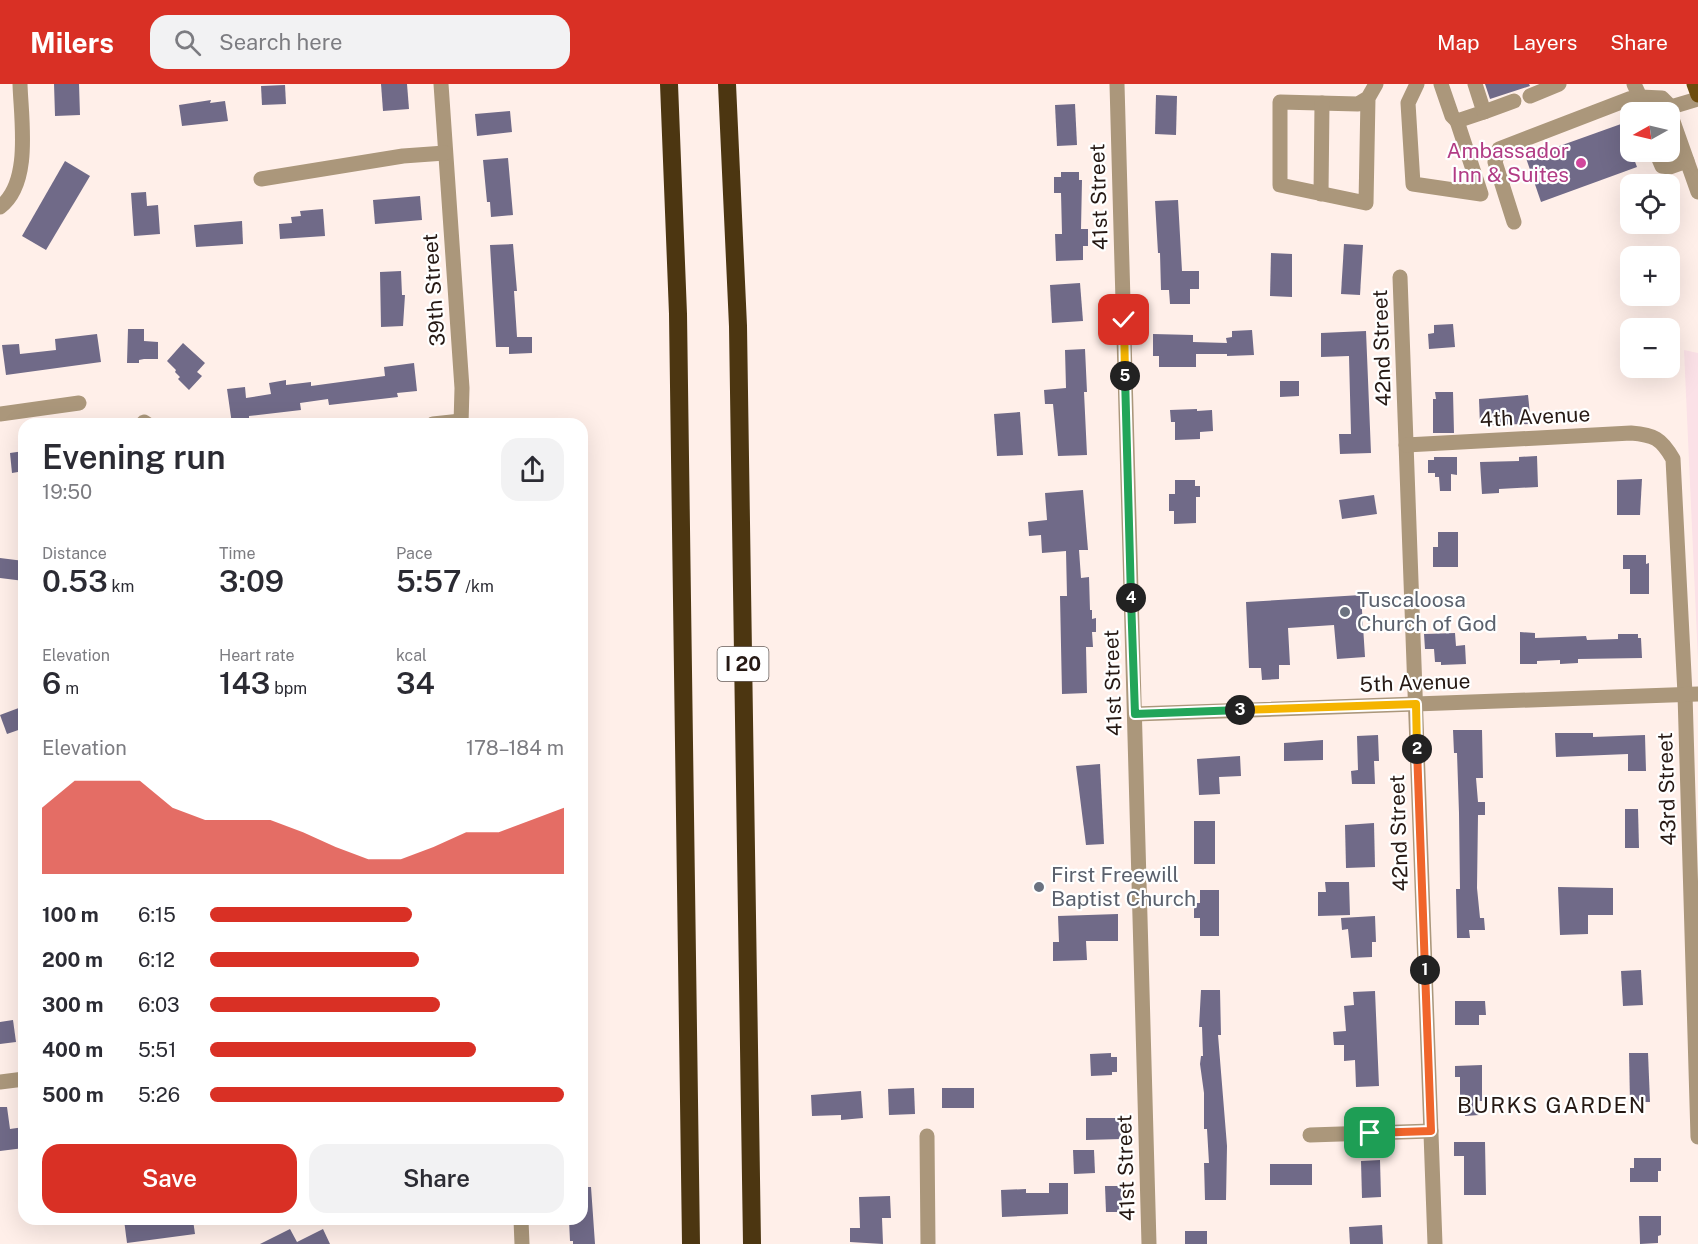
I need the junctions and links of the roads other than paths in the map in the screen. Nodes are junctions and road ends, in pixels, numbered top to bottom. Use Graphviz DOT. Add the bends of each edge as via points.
graph roads {
  1 [pos="20,84"];
  2 [pos="441,84"];
  3 [pos="669,84"];
  4 [pos="727,84"];
  5 [pos="1117,84"];
  6 [pos="1376,84"];
  7 [pos="1417,84"];
  8 [pos="1441,84"];
  9 [pos="1474,84"];
  10 [pos="1559,84"];
  11 [pos="1694,84"];
  12 [pos="1637,91"];
  13 [pos="1530,96"];
  14 [pos="1698,97"];
  15 [pos="1368,98"];
  16 [pos="1514,102"];
  17 [pos="1664,102"];
  18 [pos="1322,103"];
  19 [pos="1680,106"];
  20 [pos="1484,112"];
  21 [pos="1457,121"];
  22 [pos="1680,140"];
  23 [pos="445,153"];
  24 [pos="1687,161"];
  25 [pos="1660,162"];
  26 [pos="261,179"];
  27 [pos="1698,192"];
  28 [pos="1321,194"];
  29 [pos="0,207"];
  30 [pos="1514,222"];
  31 [pos="1400,278"];
  32 [pos="79,403"];
  33 [pos="0,414"];
  34 [pos="461,418"];
  35 [pos="1664,442"];
  36 [pos="1406,445"];
  37 [pos="1691,694"];
  38 [pos="1416,704"];
  39 [pos="1135,714"];
  40 [pos="18,1080"];
  41 [pos="0,1082"];
  42 [pos="1431,1131"];
  43 [pos="1310,1135"];
  44 [pos="927,1136"];
  45 [pos="1698,1137"];
  46 [pos="521,1225"];
  47 [pos="523,1244"];
  48 [pos="691,1244"];
  49 [pos="752,1244"];
  50 [pos="928,1244"];
  51 [pos="1149,1244"];
  52 [pos="1435,1244"];
  1 -- 29 [label="street" via="20,179"];
  2 -- 23 [label="street, 39th Street"];
  3 -- 48 [label="highway" via="678,314"];
  4 -- 49 [label="highway, I 20" via="738,326"];
  5 -- 39 [label="street, 41st Street"];
  6 -- 15 [label="street"];
  7 -- 21 [label="street" via="1408,103 1413,184 1481,194"];
  8 -- 21 [label="street"];
  9 -- 20 [label="street"];
  10 -- 13 [label="street"];
  11 -- 14 [label="main road"];
  12 -- 17 [label="street"];
  12 -- 30 [label="street" via="1629,99 1499,149 1495,162"];
  14 -- 19 [label="street"];
  15 -- 18 [label="street" via="1358,104"];
  15 -- 28 [label="street" via="1366,202"];
  16 -- 20 [label="street"];
  18 -- 28 [label="street"];
  18 -- 28 [label="street" via="1280,102 1280,185"];
  20 -- 21 [label="street"];
  22 -- 24 [label="street"];
  23 -- 26 [label="street"];
  23 -- 34 [label="street, 39th Street"];
  24 -- 25 [label="street" via="1670,167"];
  24 -- 27 [label="street"];
  31 -- 36 [label="street, 42nd Street"];
  32 -- 33 [label="street"];
  35 -- 36 [label="street, 4th Avenue" via="1631,433"];
  35 -- 37 [label="street, 43rd Street" via="1673,459"];
  36 -- 38 [label="street, 42nd Street"];
  37 -- 38 [label="street, 5th Avenue"];
  37 -- 45 [label="street, 43rd Street"];
  38 -- 39 [label="street, 5th Avenue"];
  38 -- 42 [label="street, 42nd Street"];
  39 -- 51 [label="street, 41st Street"];
  40 -- 41 [label="street"];
  42 -- 43 [label="street"];
  42 -- 52 [label="street, 42nd Street"];
  44 -- 50 [label="street"];
  46 -- 47 [label="street"];
}
